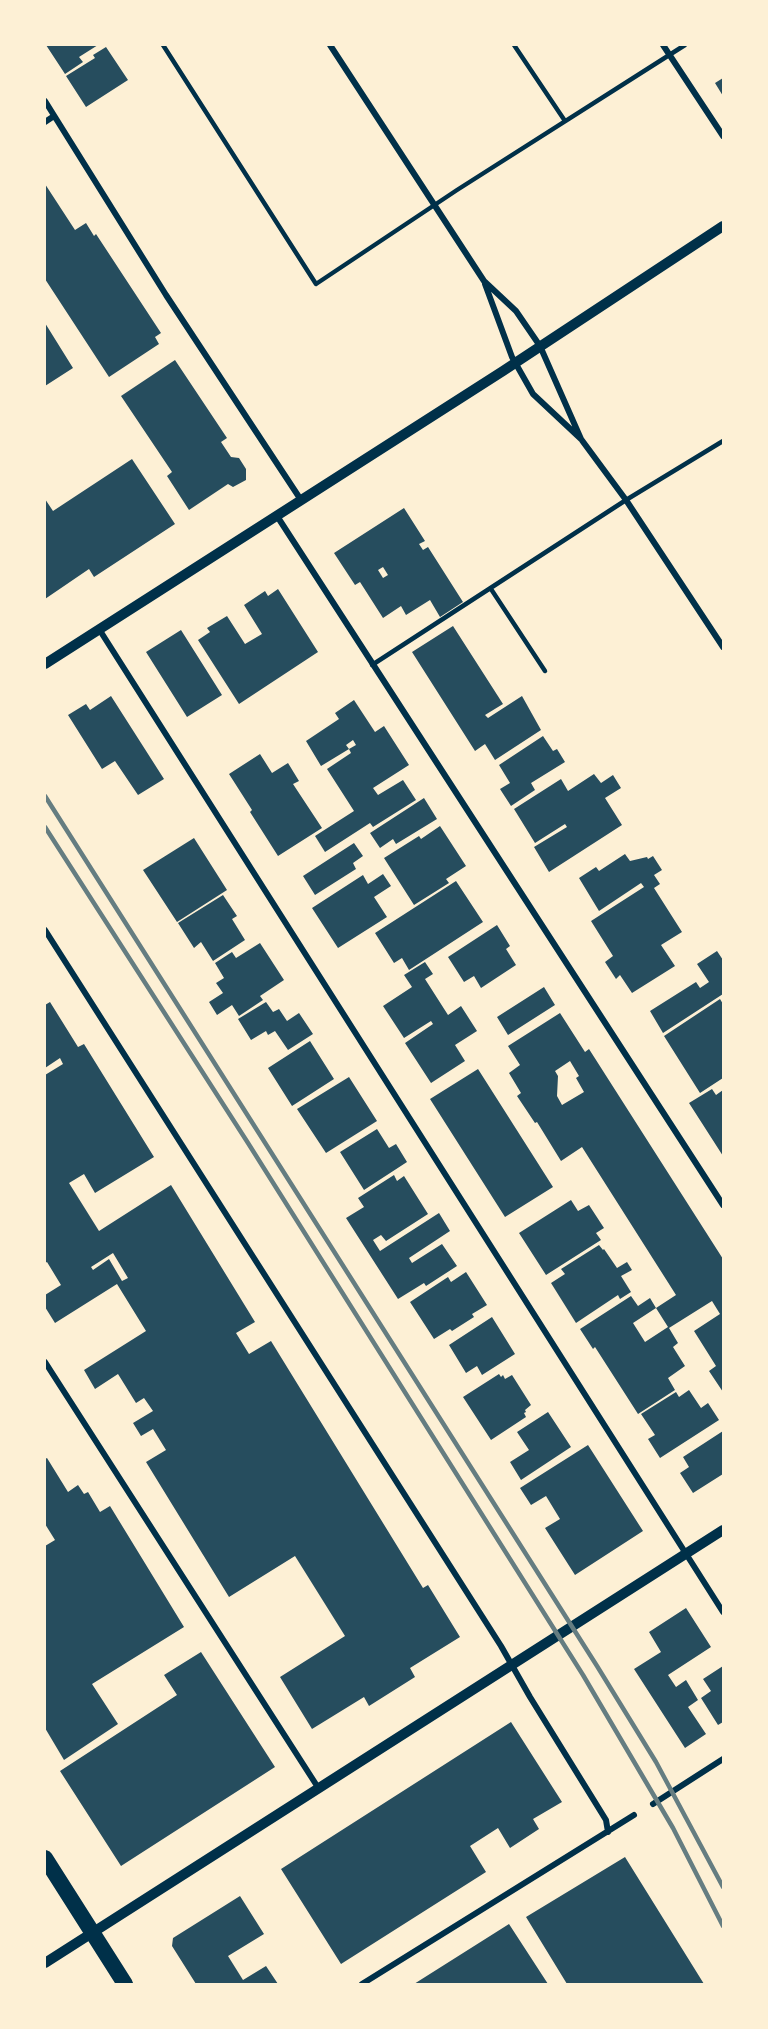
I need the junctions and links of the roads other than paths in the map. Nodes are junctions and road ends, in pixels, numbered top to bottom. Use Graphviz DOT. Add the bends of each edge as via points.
graph roads {
  1 [pos="163,45"];
  2 [pos="330,45"];
  3 [pos="514,45"];
  4 [pos="663,45"];
  5 [pos="685,45"];
  6 [pos="669,55"];
  7 [pos="45,102"];
  8 [pos="54,116"];
  9 [pos="565,121"];
  10 [pos="45,122"];
  11 [pos="723,136"];
  12 [pos="434,206"];
  13 [pos="723,226"];
  14 [pos="484,281"];
  15 [pos="540,346"];
  16 [pos="515,363"];
  17 [pos="581,440"];
  18 [pos="723,441"];
  19 [pos="301,500"];
  20 [pos="626,500"];
  21 [pos="278,516"];
  22 [pos="491,589"];
  23 [pos="99,629"];
  24 [pos="723,647"];
  25 [pos="45,664"];
  26 [pos="372,665"];
  27 [pos="545,671"];
  28 [pos="45,930"];
  29 [pos="723,1205"];
  30 [pos="45,1362"];
  31 [pos="723,1530"];
  32 [pos="687,1554"];
  33 [pos="723,1612"];
  34 [pos="512,1667"];
  35 [pos="723,1759"];
  36 [pos="319,1789"];
  37 [pos="653,1804"];
  38 [pos="634,1815"];
  39 [pos="608,1832"];
  40 [pos="45,1858"];
  41 [pos="92,1933"];
  42 [pos="45,1963"];
  43 [pos="125,1984"];
  44 [pos="362,1984"];
  1 -- 12 [label="lane" via="316,284"];
  2 -- 12 [label="street"];
  3 -- 9 [label="lane"];
  4 -- 6 [label="street"];
  5 -- 6 [label="lane"];
  6 -- 9 [label="lane"];
  6 -- 11 [label="street"];
  7 -- 8 [label="street"];
  8 -- 10 [label="street"];
  8 -- 19 [label="street"];
  9 -- 12 [label="lane"];
  12 -- 14 [label="street"];
  13 -- 15 [label="street"];
  14 -- 15 [label="street" via="516,311"];
  14 -- 16 [label="street"];
  15 -- 16 [label="street"];
  15 -- 17 [label="street"];
  16 -- 17 [label="street" via="533,394"];
  16 -- 19 [label="street"];
  17 -- 20 [label="street"];
  18 -- 20 [label="lane"];
  19 -- 21 [label="street"];
  20 -- 22 [label="lane"];
  20 -- 24 [label="street"];
  21 -- 23 [label="street"];
  21 -- 26 [label="street"];
  22 -- 26 [label="lane"];
  22 -- 27 [label="lane"];
  23 -- 25 [label="street"];
  23 -- 32 [label="street"];
  26 -- 29 [label="street"];
  28 -- 34 [label="street"];
  30 -- 36 [label="street"];
  31 -- 32 [label="street"];
  32 -- 33 [label="street"];
  32 -- 34 [label="street"];
  34 -- 36 [label="street"];
  34 -- 39 [label="street" via="606,1820"];
  35 -- 37 [label="street"];
  36 -- 41 [label="street"];
  38 -- 39 [label="street"];
  39 -- 44 [label="street"];
  40 -- 41 [label="highway"];
  41 -- 42 [label="street"];
  41 -- 43 [label="highway"];
}
